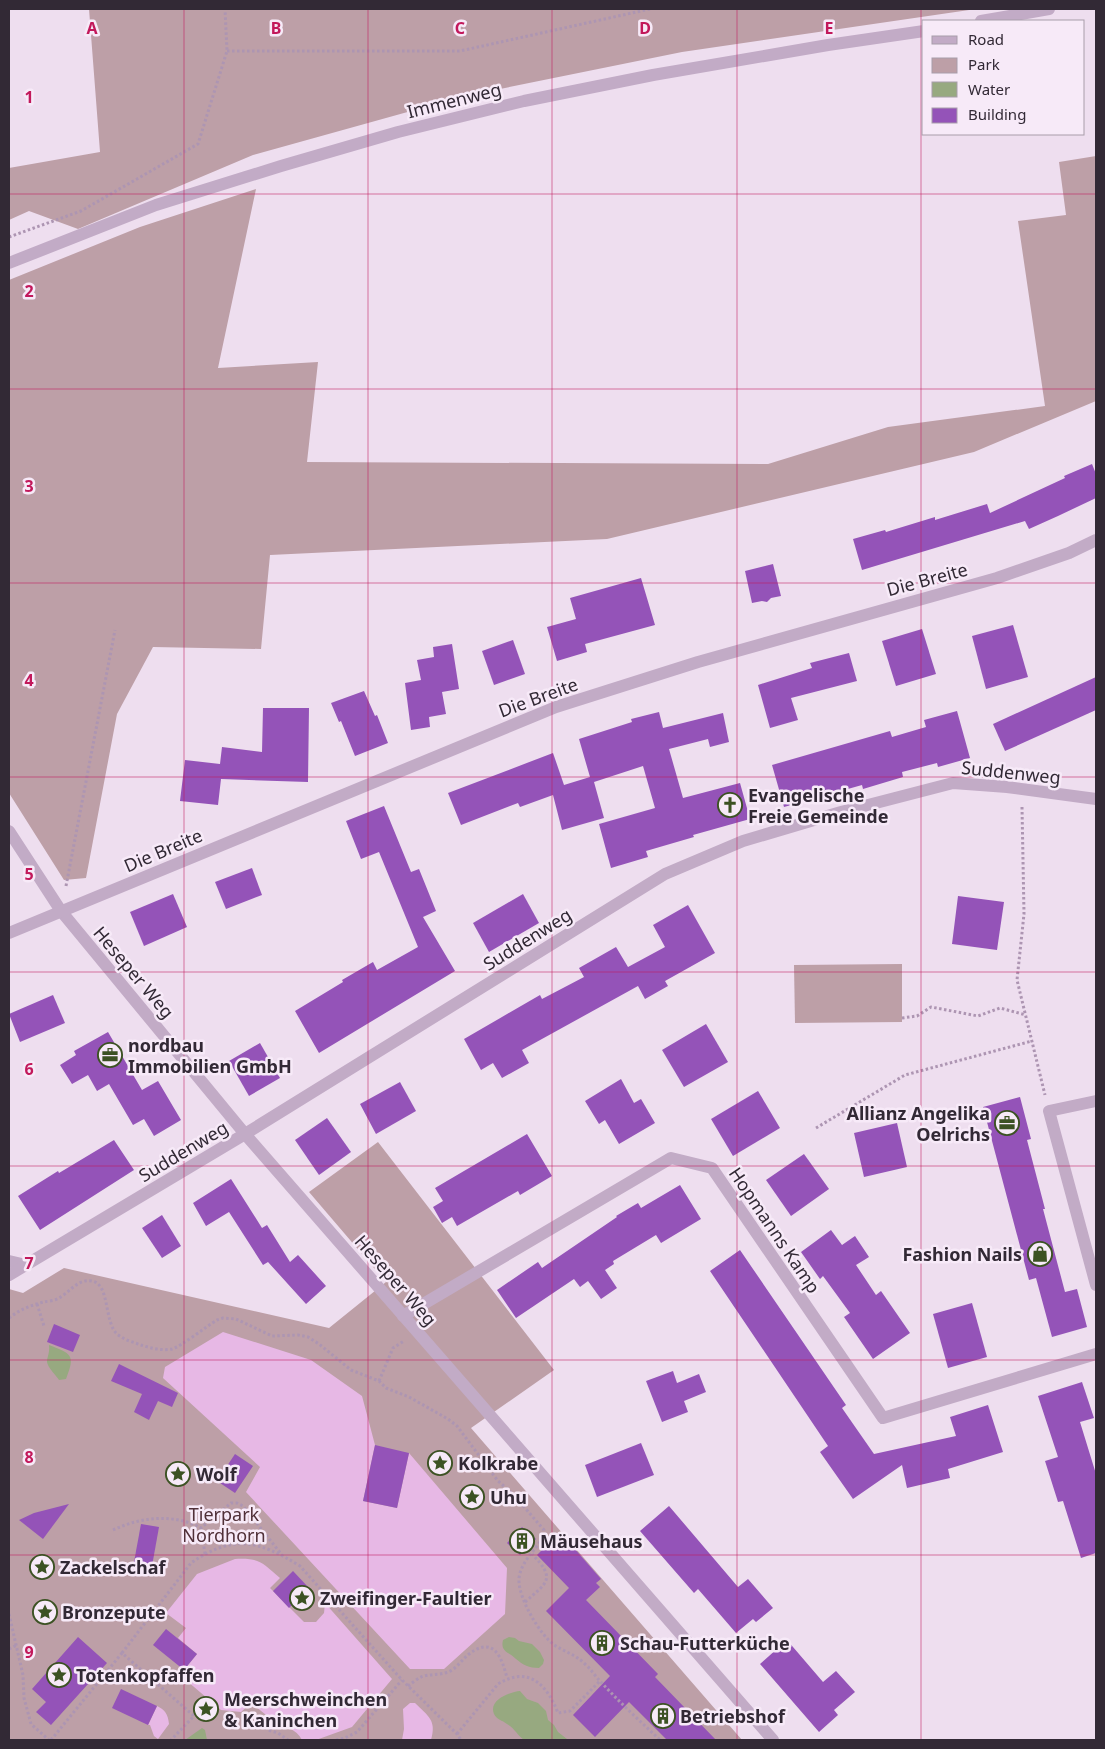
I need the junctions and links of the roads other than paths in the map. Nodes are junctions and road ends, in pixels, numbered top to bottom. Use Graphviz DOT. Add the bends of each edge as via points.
graph roads {
  1 [pos="1049,9"];
  2 [pos="988,20"];
  3 [pos="922,31"];
  4 [pos="9,263"];
  5 [pos="1096,540"];
  6 [pos="1096,799"];
  7 [pos="9,831"];
  8 [pos="61,911"];
  9 [pos="9,933"];
  10 [pos="1096,1101"];
  11 [pos="245,1134"];
  12 [pos="9,1261"];
  13 [pos="26,1265"];
  14 [pos="9,1275"];
  15 [pos="1096,1285"];
  16 [pos="403,1316"];
  17 [pos="1096,1354"];
  18 [pos="773,1740"];
  1 -- 2 [label="street"];
  3 -- 4 [label="street, Immenweg" via="653,75 524,101 398,132 156,205"];
  5 -- 8 [label="street, Die Breite" via="997,578 698,662 556,707"];
  6 -- 11 [label="street, Suddenweg" via="953,783 743,841 665,874"];
  7 -- 8 [label="street, Heseper Weg"];
  8 -- 9 [label="street, Die Breite"];
  8 -- 11 [label="street, Heseper Weg"];
  10 -- 15 [label="street" via="1049,1111"];
  11 -- 13 [label="street, Suddenweg"];
  11 -- 16 [label="street, Heseper Weg"];
  12 -- 13 [label="street"];
  13 -- 14 [label="street, Suddenweg"];
  16 -- 17 [label="street, Hopmanns Kamp" via="671,1158 712,1168 883,1418"];
  16 -- 18 [label="street, Heseper Weg"];
}
